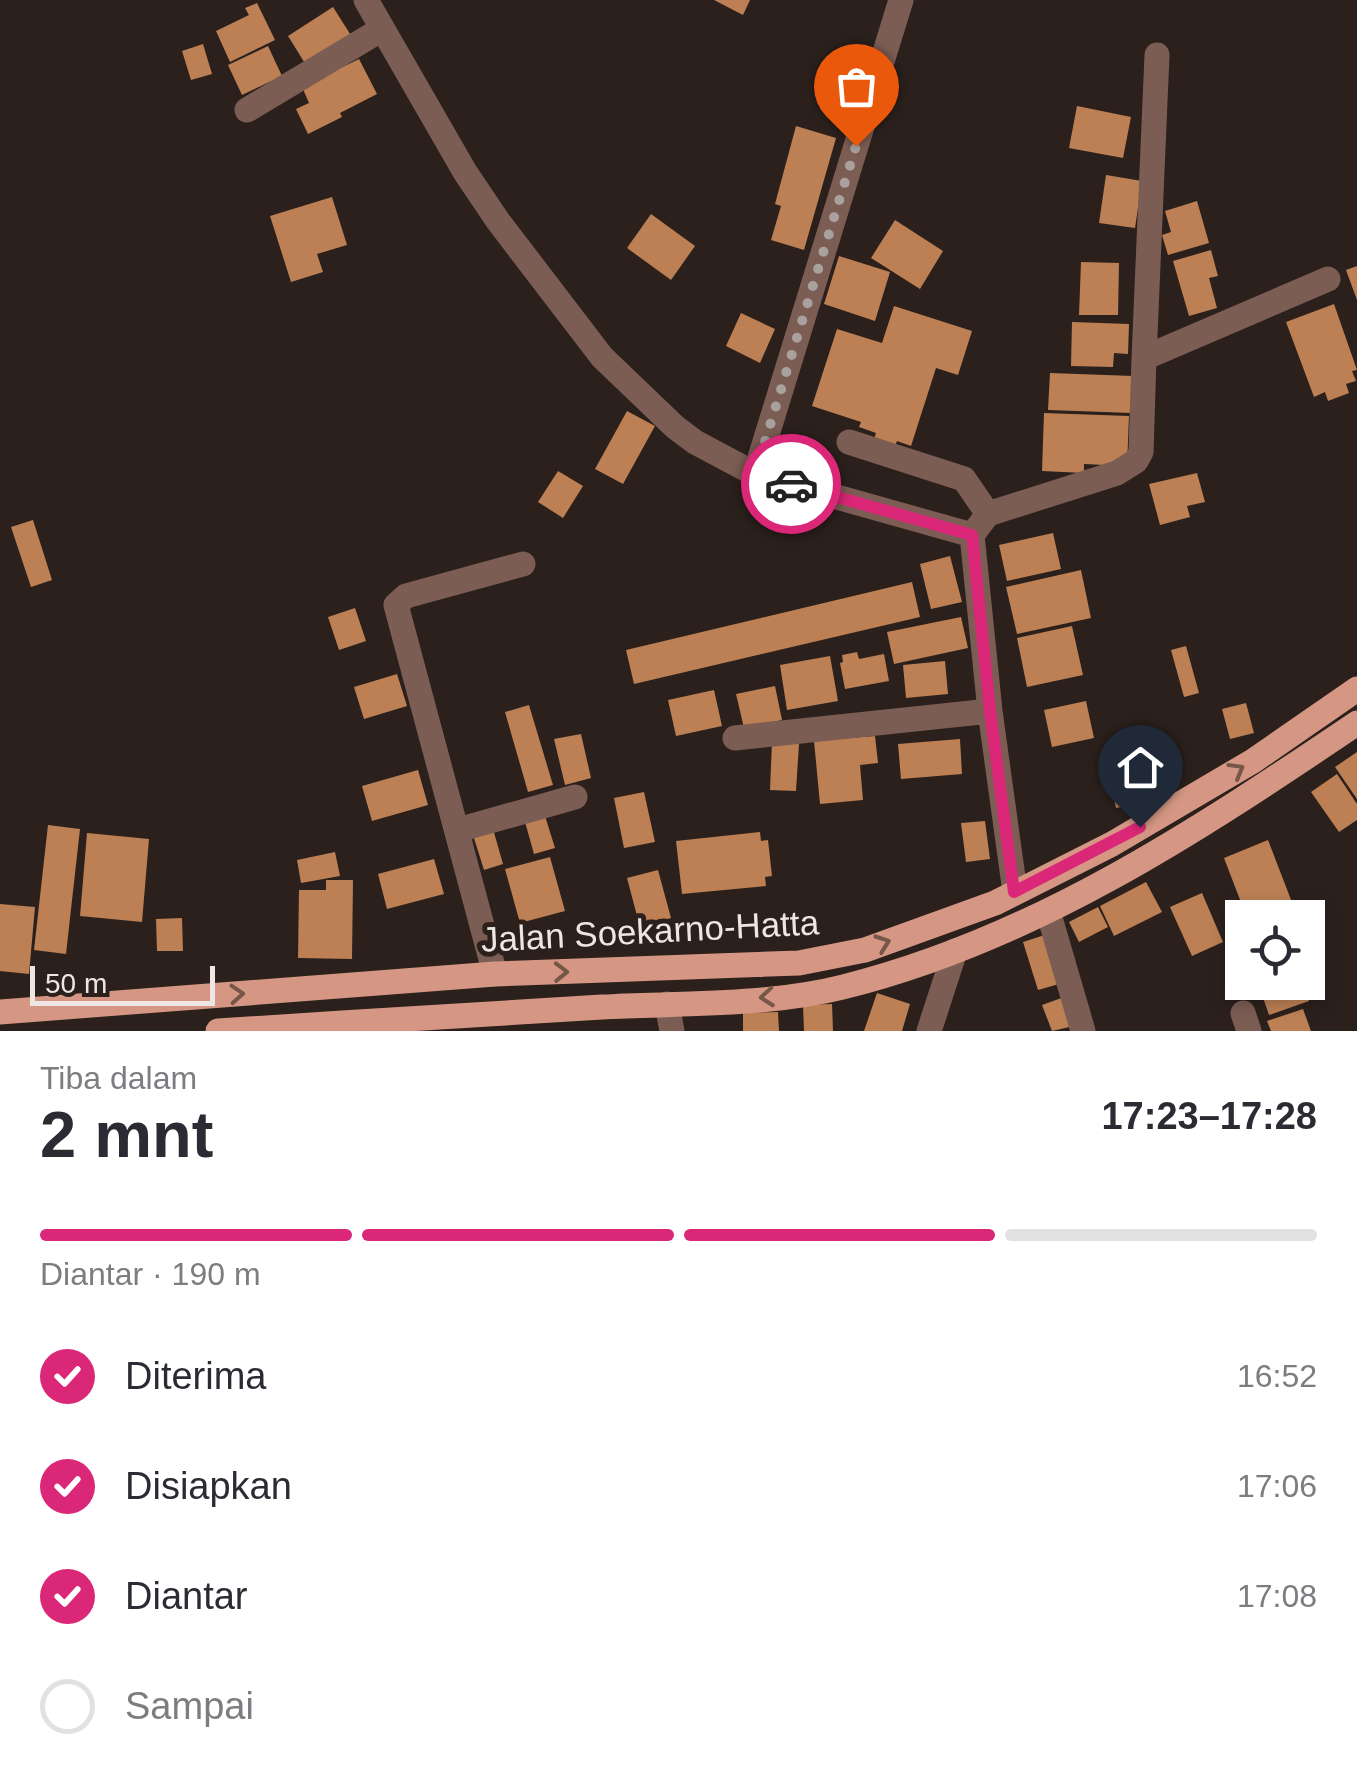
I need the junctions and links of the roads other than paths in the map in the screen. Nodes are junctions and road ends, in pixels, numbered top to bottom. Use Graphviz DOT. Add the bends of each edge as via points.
graph roads {
  1 [pos="366,0"];
  2 [pos="901,0"];
  3 [pos="382,30"];
  4 [pos="1157,55"];
  5 [pos="246,110"];
  6 [pos="1328,279"];
  7 [pos="1144,358"];
  8 [pos="849,442"];
  9 [pos="755,474"];
  10 [pos="980,525"];
  11 [pos="523,564"];
  12 [pos="1357,689"];
  13 [pos="990,711"];
  14 [pos="1357,723"];
  15 [pos="735,738"];
  16 [pos="575,797"];
  17 [pos="458,830"];
  18 [pos="1005,897"];
  19 [pos="1048,911"];
  20 [pos="1003,930"];
  21 [pos="955,950"];
  22 [pos="495,974"];
  23 [pos="667,1004"];
  24 [pos="0,1012"];
  25 [pos="399,1025"];
  26 [pos="218,1031"];
  27 [pos="672,1031"];
  28 [pos="929,1031"];
  29 [pos="1083,1031"];
  1 -- 3 [label="street"];
  2 -- 9 [label="street"];
  3 -- 5 [label="street"];
  3 -- 9 [label="street" via="465,172 580,330 695,442"];
  4 -- 7 [label="street"];
  6 -- 7 [label="street"];
  7 -- 10 [label="street" via="1136,461"];
  8 -- 10 [label="street" via="964,479"];
  9 -- 10 [label="street"];
  10 -- 13 [label="street"];
  11 -- 17 [label="street" via="406,596 396,605"];
  18 -- 12 [label="main road, Jalan Soekarno-Hatta, one-way" via="1253,761"];
  13 -- 15 [label="street"];
  13 -- 18 [label="street"];
  14 -- 19 [label="main road, Jalan Soekarno-Hatta" via="1123,874"];
  16 -- 17 [label="street"];
  17 -- 22 [label="street"];
  18 -- 20 [label="main road"];
  22 -- 18 [label="main road, Jalan Soekarno-Hatta, one-way" via="798,963 865,950"];
  19 -- 20 [label="main road, Jalan Soekarno-Hatta"];
  19 -- 29 [label="street"];
  20 -- 21 [label="main road, Jalan Soekarno-Hatta"];
  21 -- 23 [label="main road, Jalan Soekarno-Hatta, one-way" via="842,987"];
  21 -- 28 [label="street"];
  24 -- 22 [label="main road, Jalan Soekarno-Hatta, one-way"];
  23 -- 25 [label="main road, Jalan Soekarno-Hatta"];
  23 -- 27 [label="street"];
  25 -- 26 [label="main road, Jalan Soekarno-Hatta"];
}
